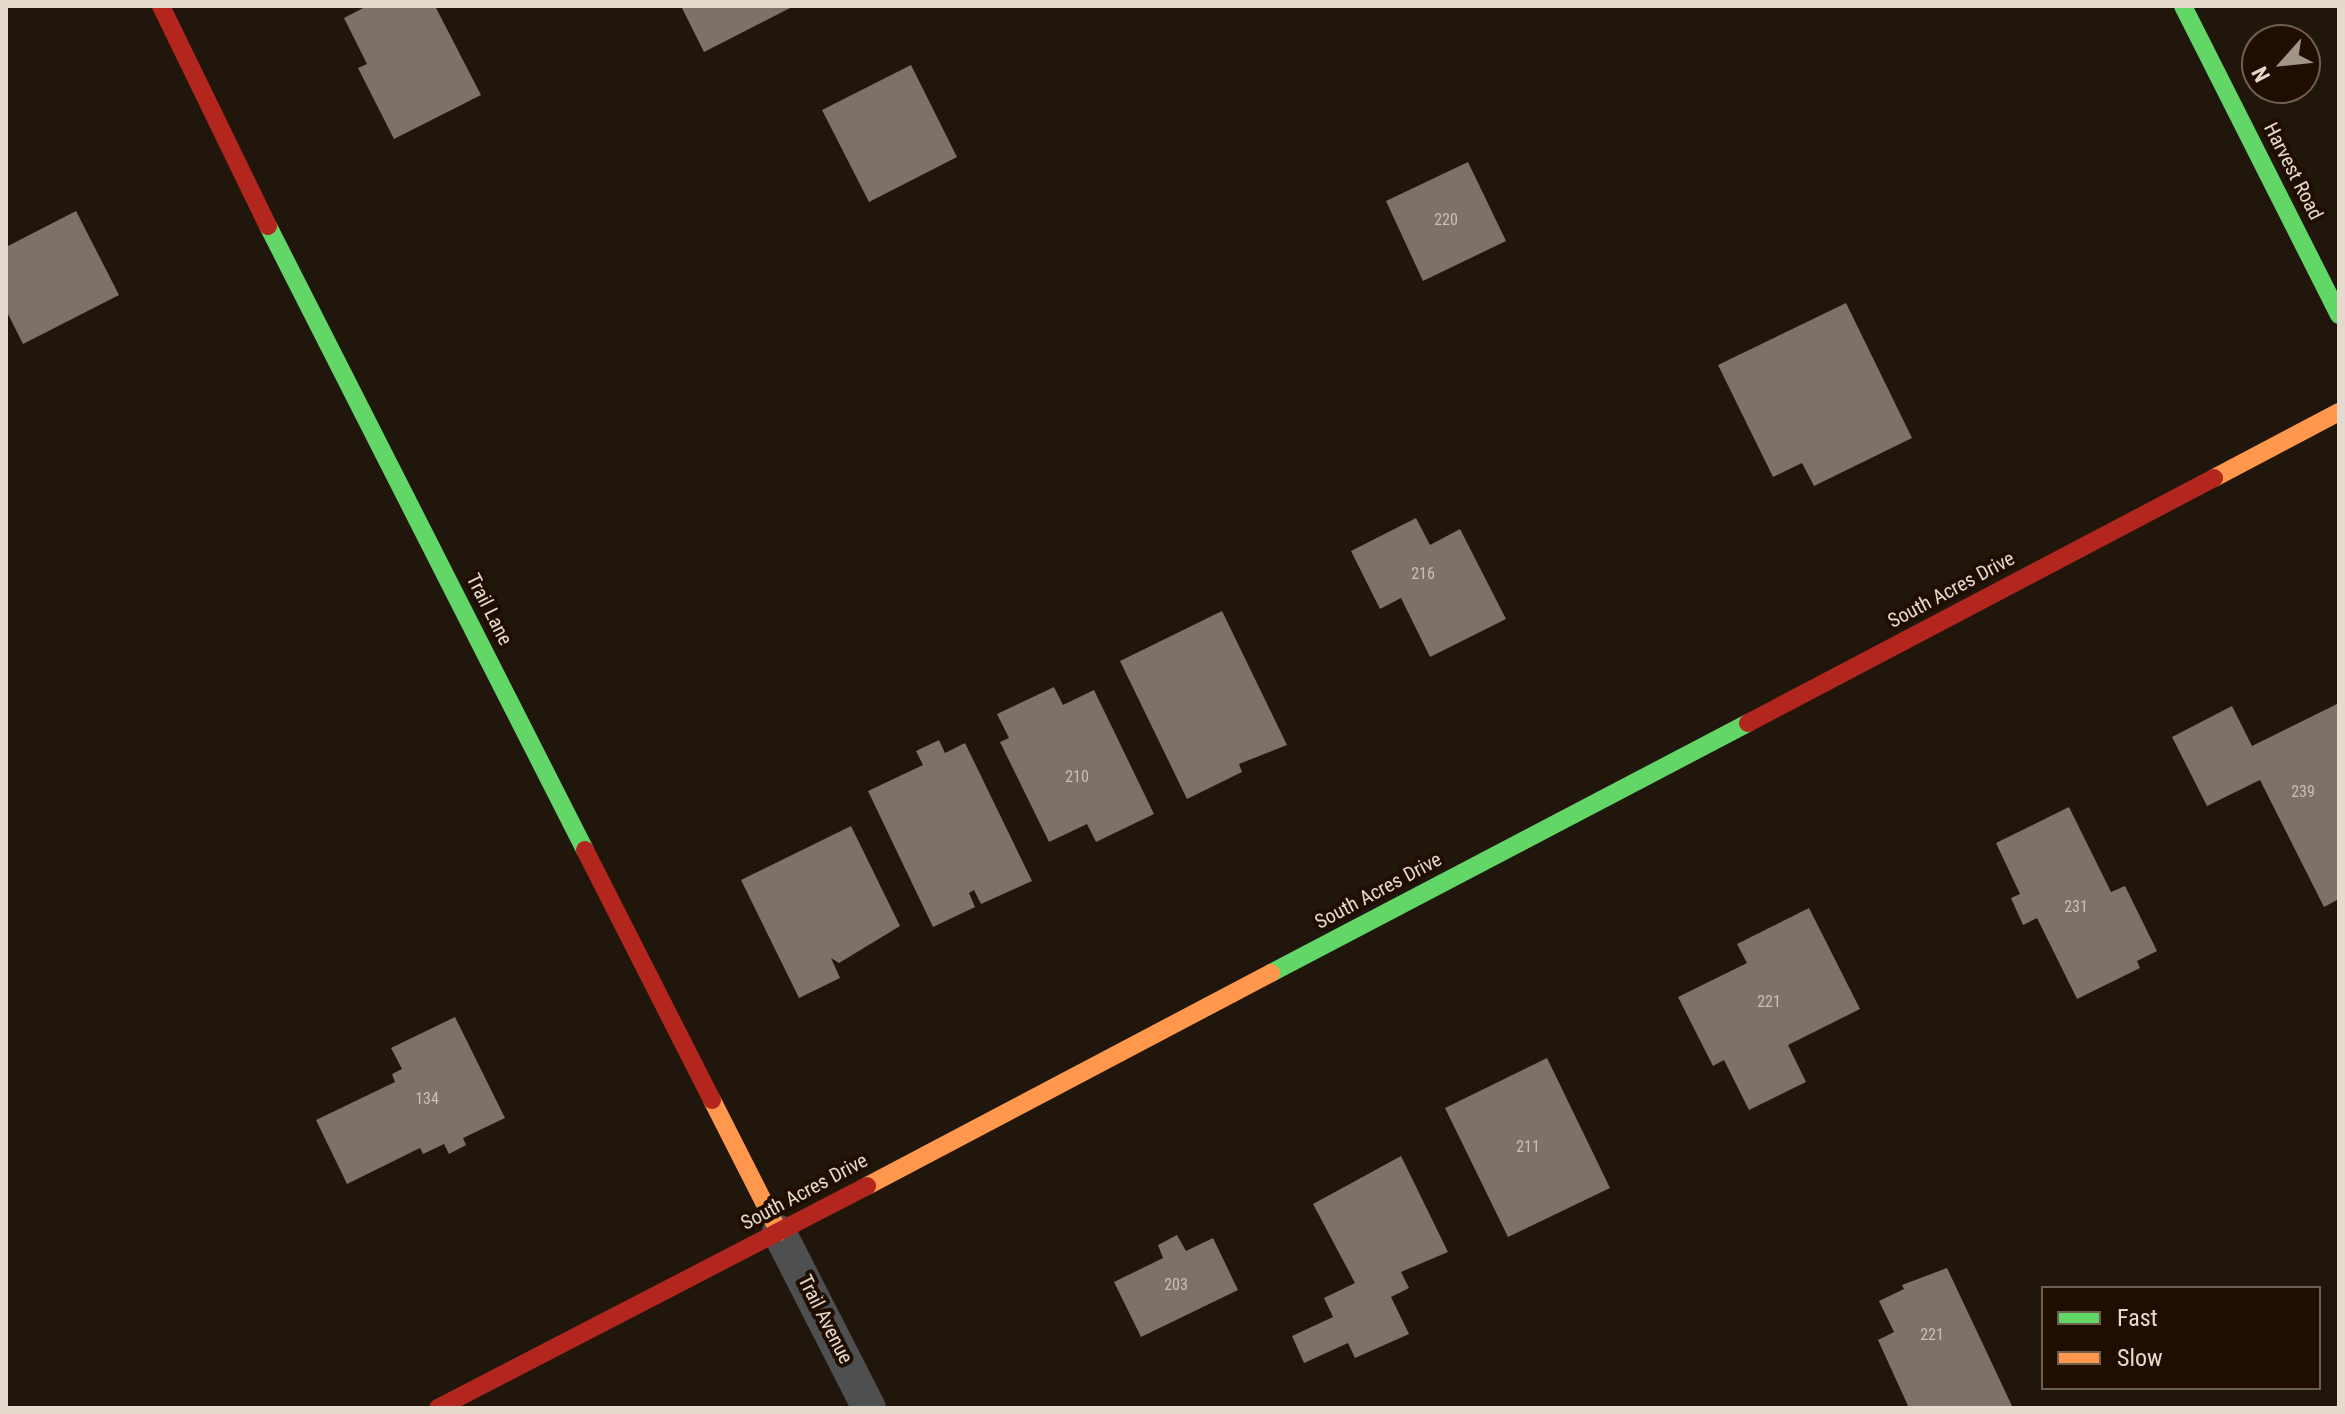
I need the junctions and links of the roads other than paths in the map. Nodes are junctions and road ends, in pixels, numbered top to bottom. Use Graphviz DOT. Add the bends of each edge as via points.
graph roads {
  1 [pos="161,6"];
  2 [pos="2183,6"];
  3 [pos="2339,315"];
  4 [pos="2339,412"];
  5 [pos="779,1232"];
  6 [pos="438,1408"];
  7 [pos="869,1408"];
  1 -- 5 [label="street, Trail Lane"];
  2 -- 3 [label="street, Harvest Road"];
  4 -- 5 [label="street, South Acres Drive"];
  5 -- 6 [label="street, South Acres Drive"];
  5 -- 7 [label="lane, Trail Avenue"];
}
